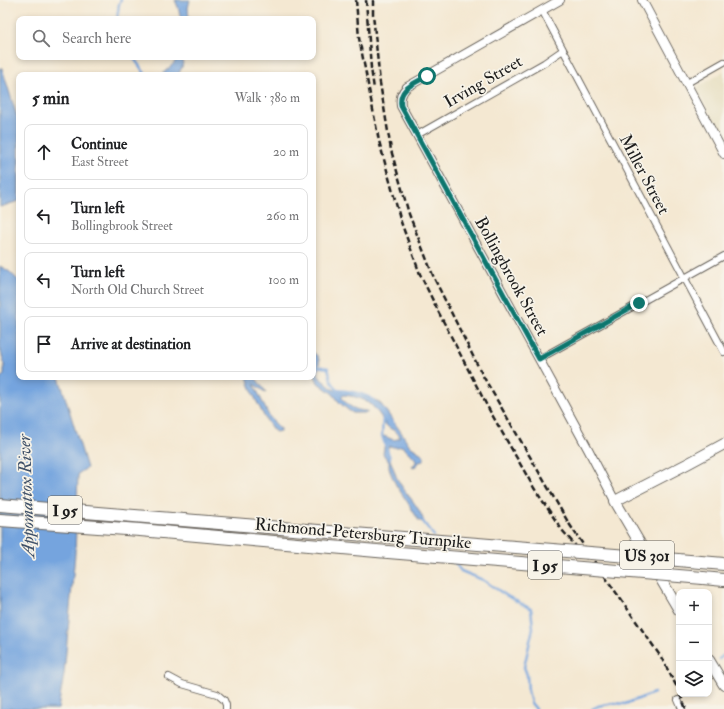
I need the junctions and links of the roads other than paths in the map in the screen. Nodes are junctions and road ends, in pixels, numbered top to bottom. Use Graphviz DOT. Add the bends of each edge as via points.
graph roads {
  1 [pos="560,0"];
  2 [pos="642,0"];
  3 [pos="542,10"];
  4 [pos="563,50"];
  5 [pos="724,62"];
  6 [pos="686,84"];
  7 [pos="417,135"];
  8 [pos="724,154"];
  9 [pos="724,256"];
  10 [pos="684,278"];
  11 [pos="724,352"];
  12 [pos="539,359"];
  13 [pos="724,444"];
  14 [pos="615,501"];
  15 [pos="0,504"];
  16 [pos="0,520"];
  17 [pos="724,563"];
  18 [pos="724,580"];
  19 [pos="676,605"];
  20 [pos="710,661"];
  21 [pos="169,677"];
  22 [pos="724,685"];
  23 [pos="678,700"];
  24 [pos="226,709"];
  25 [pos="682,709"];
  1 -- 3 [label="street, Bollingbrook Street"];
  2 -- 6 [label="street"];
  3 -- 4 [label="street, Miller Street"];
  3 -- 7 [label="street, Bollingbrook Street" via="403,91 401,106"];
  4 -- 7 [label="street, Irving Street"];
  4 -- 10 [label="street, Miller Street"];
  5 -- 6 [label="street"];
  6 -- 8 [label="street"];
  7 -- 12 [label="street, Bollingbrook Street"];
  9 -- 10 [label="street"];
  10 -- 11 [label="street, Miller Street"];
  10 -- 12 [label="street"];
  12 -- 14 [label="street, Bollingbrook Street"];
  13 -- 14 [label="main road"];
  14 -- 19 [label="main road, Bollingbrook Street / US 301"];
  15 -- 17 [label="highway, Richmond-Petersburg Turnpike / I 95, bridge"];
  16 -- 18 [label="highway, Richmond-Petersburg Turnpike / I 95, bridge"];
  20 -- 22 [label="main road"];
  21 -- 24 [label="street" via="182,684 217,694 224,700"];
  23 -- 25 [label="street"];
}
